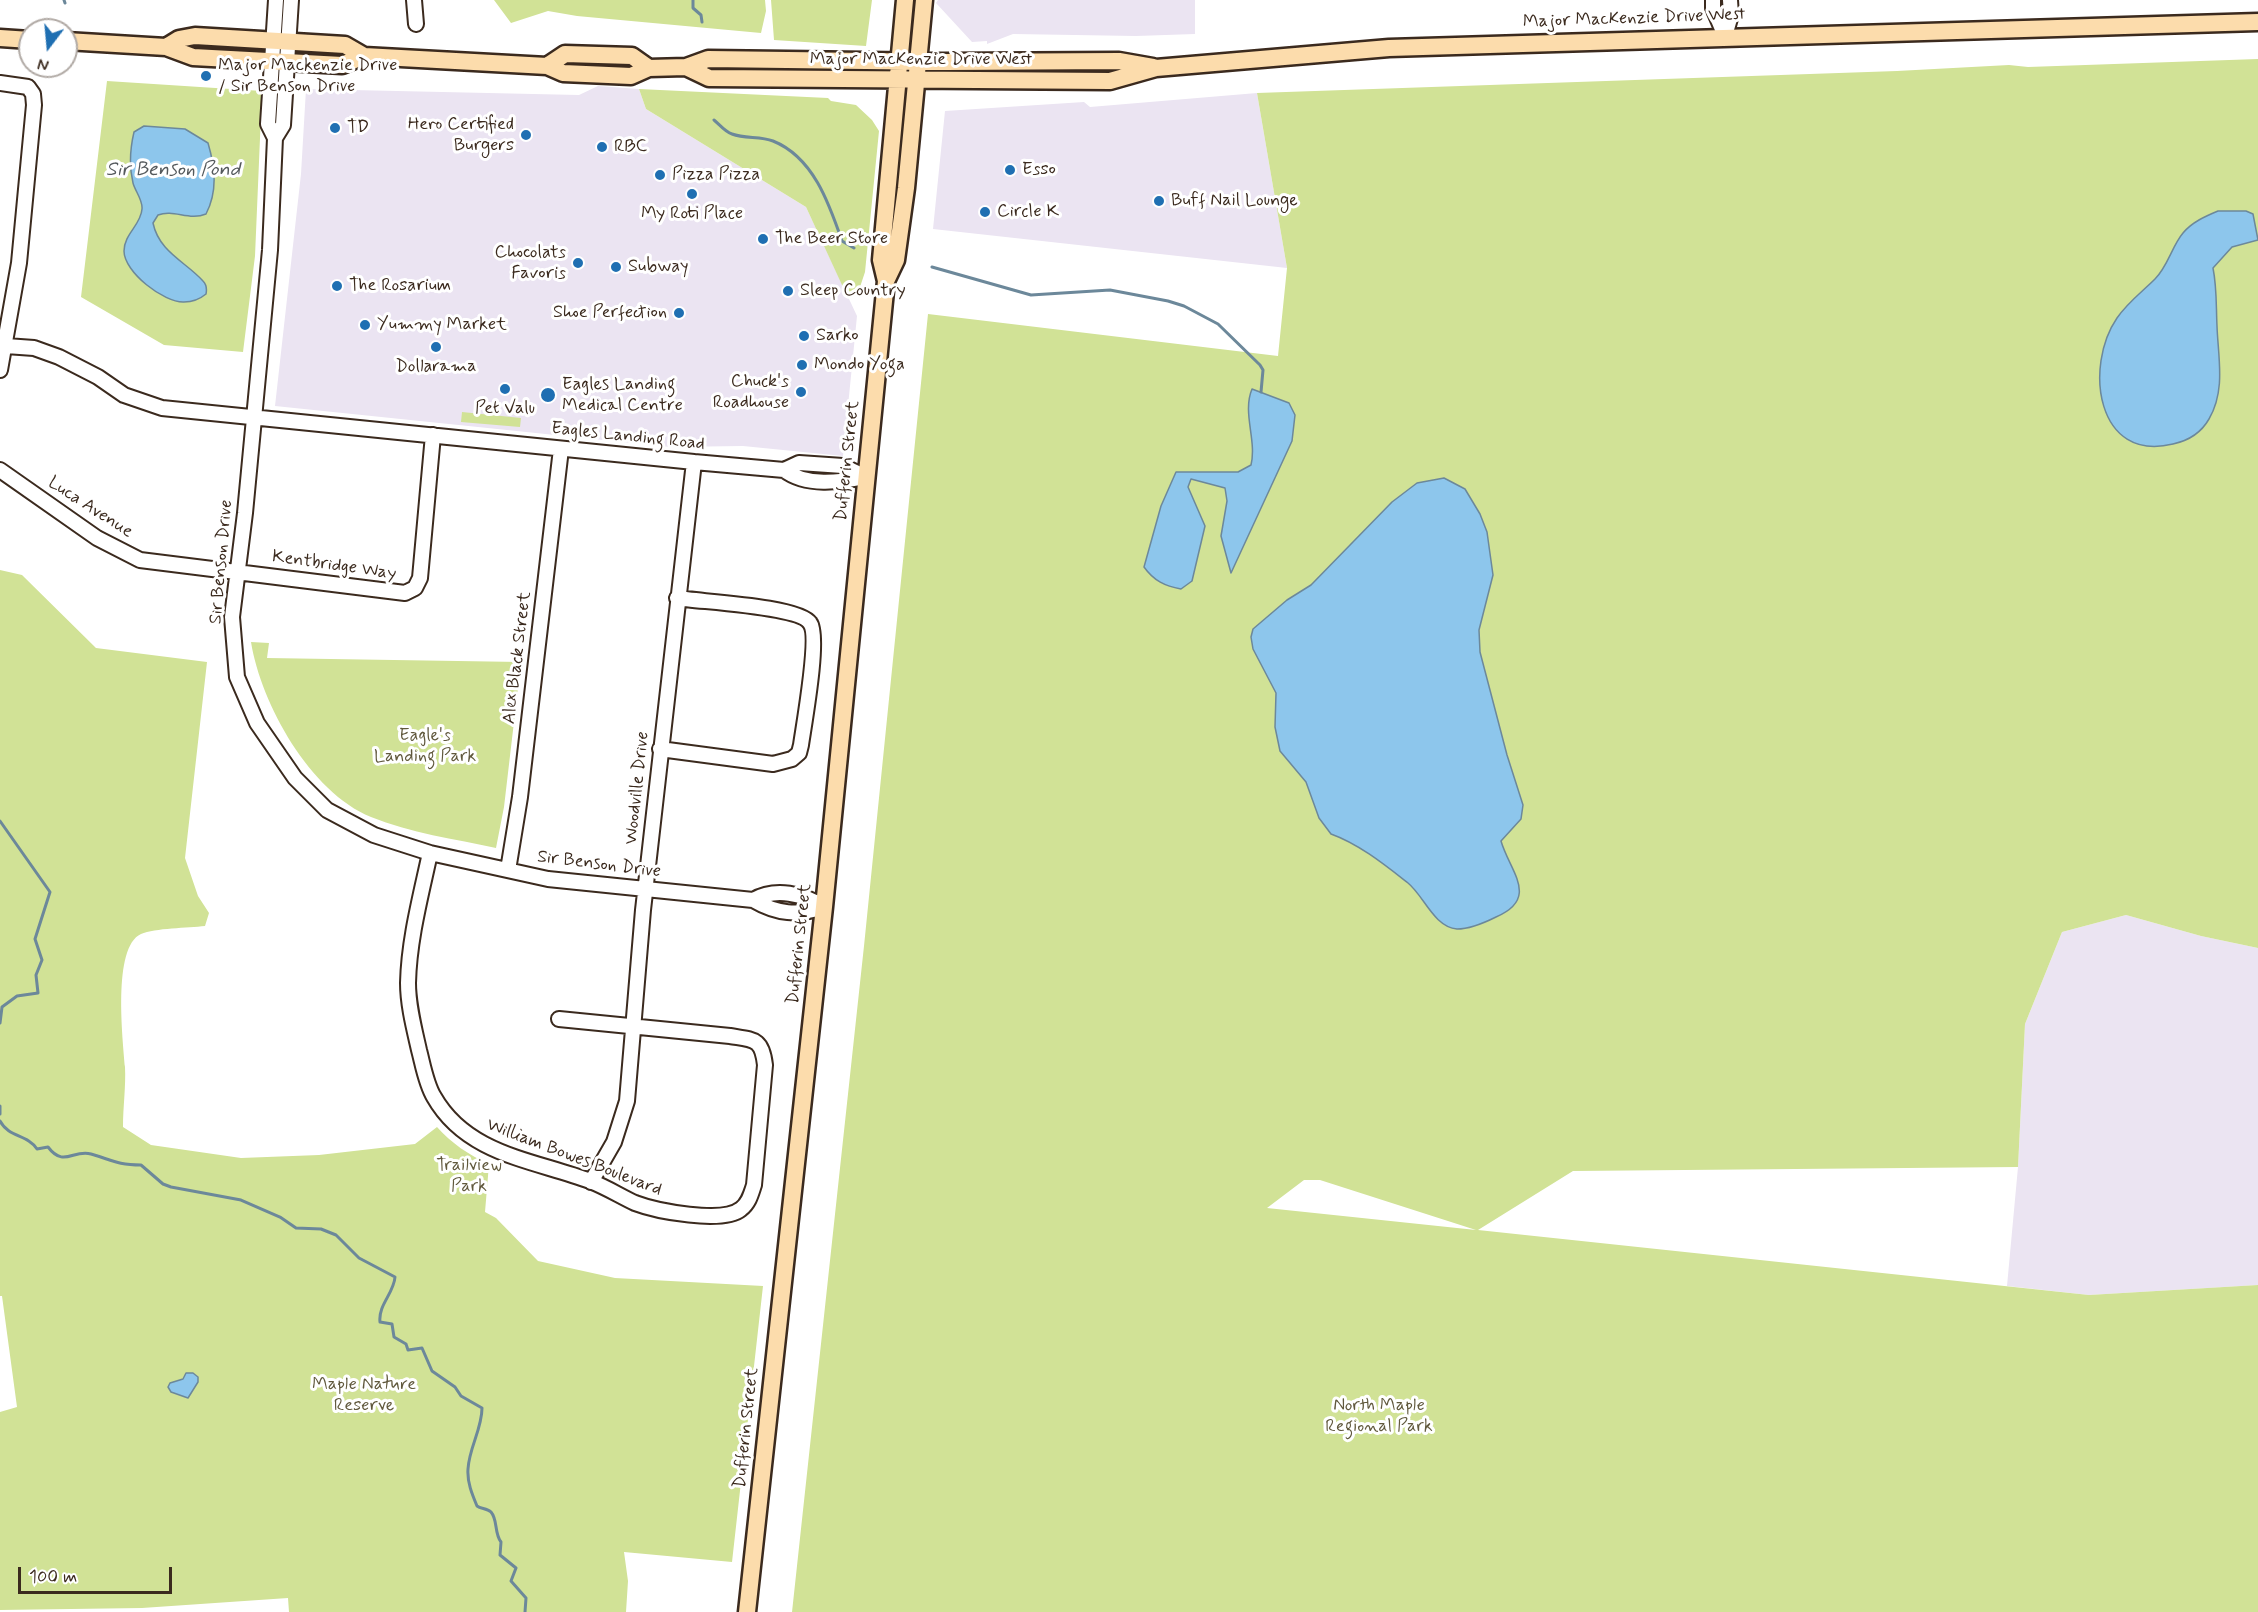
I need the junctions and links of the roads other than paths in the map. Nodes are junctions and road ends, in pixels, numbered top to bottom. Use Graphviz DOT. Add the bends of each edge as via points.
graph roads {
  1 [pos="276,0"];
  2 [pos="291,0"];
  3 [pos="414,0"];
  4 [pos="905,0"];
  5 [pos="924,0"];
  6 [pos="1713,0"];
  7 [pos="1730,0"];
  8 [pos="2258,22"];
  9 [pos="416,24"];
  10 [pos="1725,36"];
  11 [pos="0,38"];
  12 [pos="18,39"];
  13 [pos="280,42"];
  14 [pos="78,43"];
  15 [pos="166,47"];
  16 [pos="364,56"];
  17 [pos="279,61"];
  18 [pos="899,61"];
  19 [pos="918,62"];
  20 [pos="686,68"];
  21 [pos="1156,68"];
  22 [pos="897,80"];
  23 [pos="916,80"];
  24 [pos="0,83"];
  25 [pos="886,281"];
  26 [pos="6,345"];
  27 [pos="0,370"];
  28 [pos="253,416"];
  29 [pos="433,435"];
  30 [pos="561,449"];
  31 [pos="694,462"];
  32 [pos="0,470"];
  33 [pos="866,477"];
  34 [pos="237,573"];
  35 [pos="677,598"];
  36 [pos="660,749"];
  37 [pos="430,853"];
  38 [pos="508,870"];
  39 [pos="645,888"];
  40 [pos="824,907"];
  41 [pos="559,1019"];
  42 [pos="634,1027"];
  43 [pos="591,1182"];
  44 [pos="747,1612"];
  1 -- 13 [label="street"];
  2 -- 13 [label="street"];
  3 -- 9 [label="street"];
  4 -- 18 [label="main road, Dufferin Street"];
  5 -- 19 [label="main road, Dufferin Street"];
  6 -- 10 [label="street"];
  7 -- 10 [label="street" via="1731,15"];
  8 -- 10 [label="main road, Major MacKenzie Drive West"];
  10 -- 21 [label="main road, Major MacKenzie Drive West" via="1389,48"];
  11 -- 12 [label="main road"];
  13 -- 15 [label="main road, Major MacKenzie Drive West" via="195,36"];
  13 -- 16 [label="main road, Major MacKenzie Drive West" via="345,45"];
  13 -- 17 [label="street, Sir Benson Drive"];
  14 -- 15 [label="main road, Major MacKenzie Drive West"];
  15 -- 17 [label="main road, Major MacKenzie Drive West" via="193,57"];
  16 -- 17 [label="main road, Major MacKenzie Drive West" via="342,65"];
  16 -- 20 [label="main road, Major MacKenzie Drive West" via="547,66 563,72 632,76 649,68"];
  17 -- 28 [label="street, Sir Benson Drive" via="268,124 275,138 270,250"];
  18 -- 19 [label="main road, Major MacKenzie Drive West"];
  18 -- 20 [label="main road, Major MacKenzie Drive West" via="708,58"];
  18 -- 22 [label="main road, Dufferin Street"];
  19 -- 21 [label="main road, Major MacKenzie Drive West" via="1119,61"];
  19 -- 23 [label="main road, Dufferin Street"];
  20 -- 22 [label="main road, Major MacKenzie Drive West" via="709,78"];
  21 -- 23 [label="main road, Major MacKenzie Drive West" via="1110,81"];
  22 -- 23 [label="main road, Major MacKenzie Drive West"];
  22 -- 25 [label="main road, Dufferin Street" via="881,260"];
  23 -- 25 [label="main road, Dufferin Street" via="896,260"];
  24 -- 26 [label="street" via="28,87 34,105 19,264"];
  25 -- 33 [label="main road, Dufferin Street"];
  26 -- 27 [label="street"];
  26 -- 28 [label="street, Eagles Landing Road" via="34,348 59,357 123,395 162,408"];
  28 -- 29 [label="street, Eagles Landing Road"];
  28 -- 34 [label="street, Sir Benson Drive"];
  29 -- 30 [label="street, Eagles Landing Road"];
  29 -- 34 [label="street, Kentbridge Way" via="420,578 412,590 400,594"];
  30 -- 31 [label="street, Eagles Landing Road"];
  30 -- 38 [label="street, Alex Black Street"];
  31 -- 33 [label="street, Eagles Landing Road" via="784,470 799,463 843,466"];
  31 -- 35 [label="street, Woodville Drive"];
  32 -- 34 [label="street, Luca Avenue" via="97,538 140,560"];
  33 -- 40 [label="main road, Dufferin Street"];
  34 -- 37 [label="street, Sir Benson Drive" via="232,617 237,677 257,723 276,753 327,810 374,835"];
  35 -- 36 [label="street, Woodville Drive"];
  35 -- 36 [label="street" via="786,610 806,618 812,625 814,643 801,745 792,759 773,764"];
  36 -- 39 [label="street, Woodville Drive"];
  37 -- 38 [label="street, Sir Benson Drive"];
  37 -- 43 [label="street, William Bowes Boulevard" via="411,948 408,984 412,1018 434,1097 457,1125 481,1145"];
  38 -- 39 [label="street, Sir Benson Drive" via="548,879"];
  39 -- 40 [label="street, Sir Benson Drive" via="753,900 766,893 806,896"];
  39 -- 42 [label="street, Woodville Drive"];
  40 -- 44 [label="main road, Dufferin Street"];
  41 -- 42 [label="street"];
  42 -- 43 [label="street, Woodville Drive" via="627,1101 614,1142"];
  42 -- 43 [label="street, William Bowes Boulevard" via="730,1036 758,1042 764,1049 754,1185 741,1210 726,1215 693,1214 636,1204"];
}
